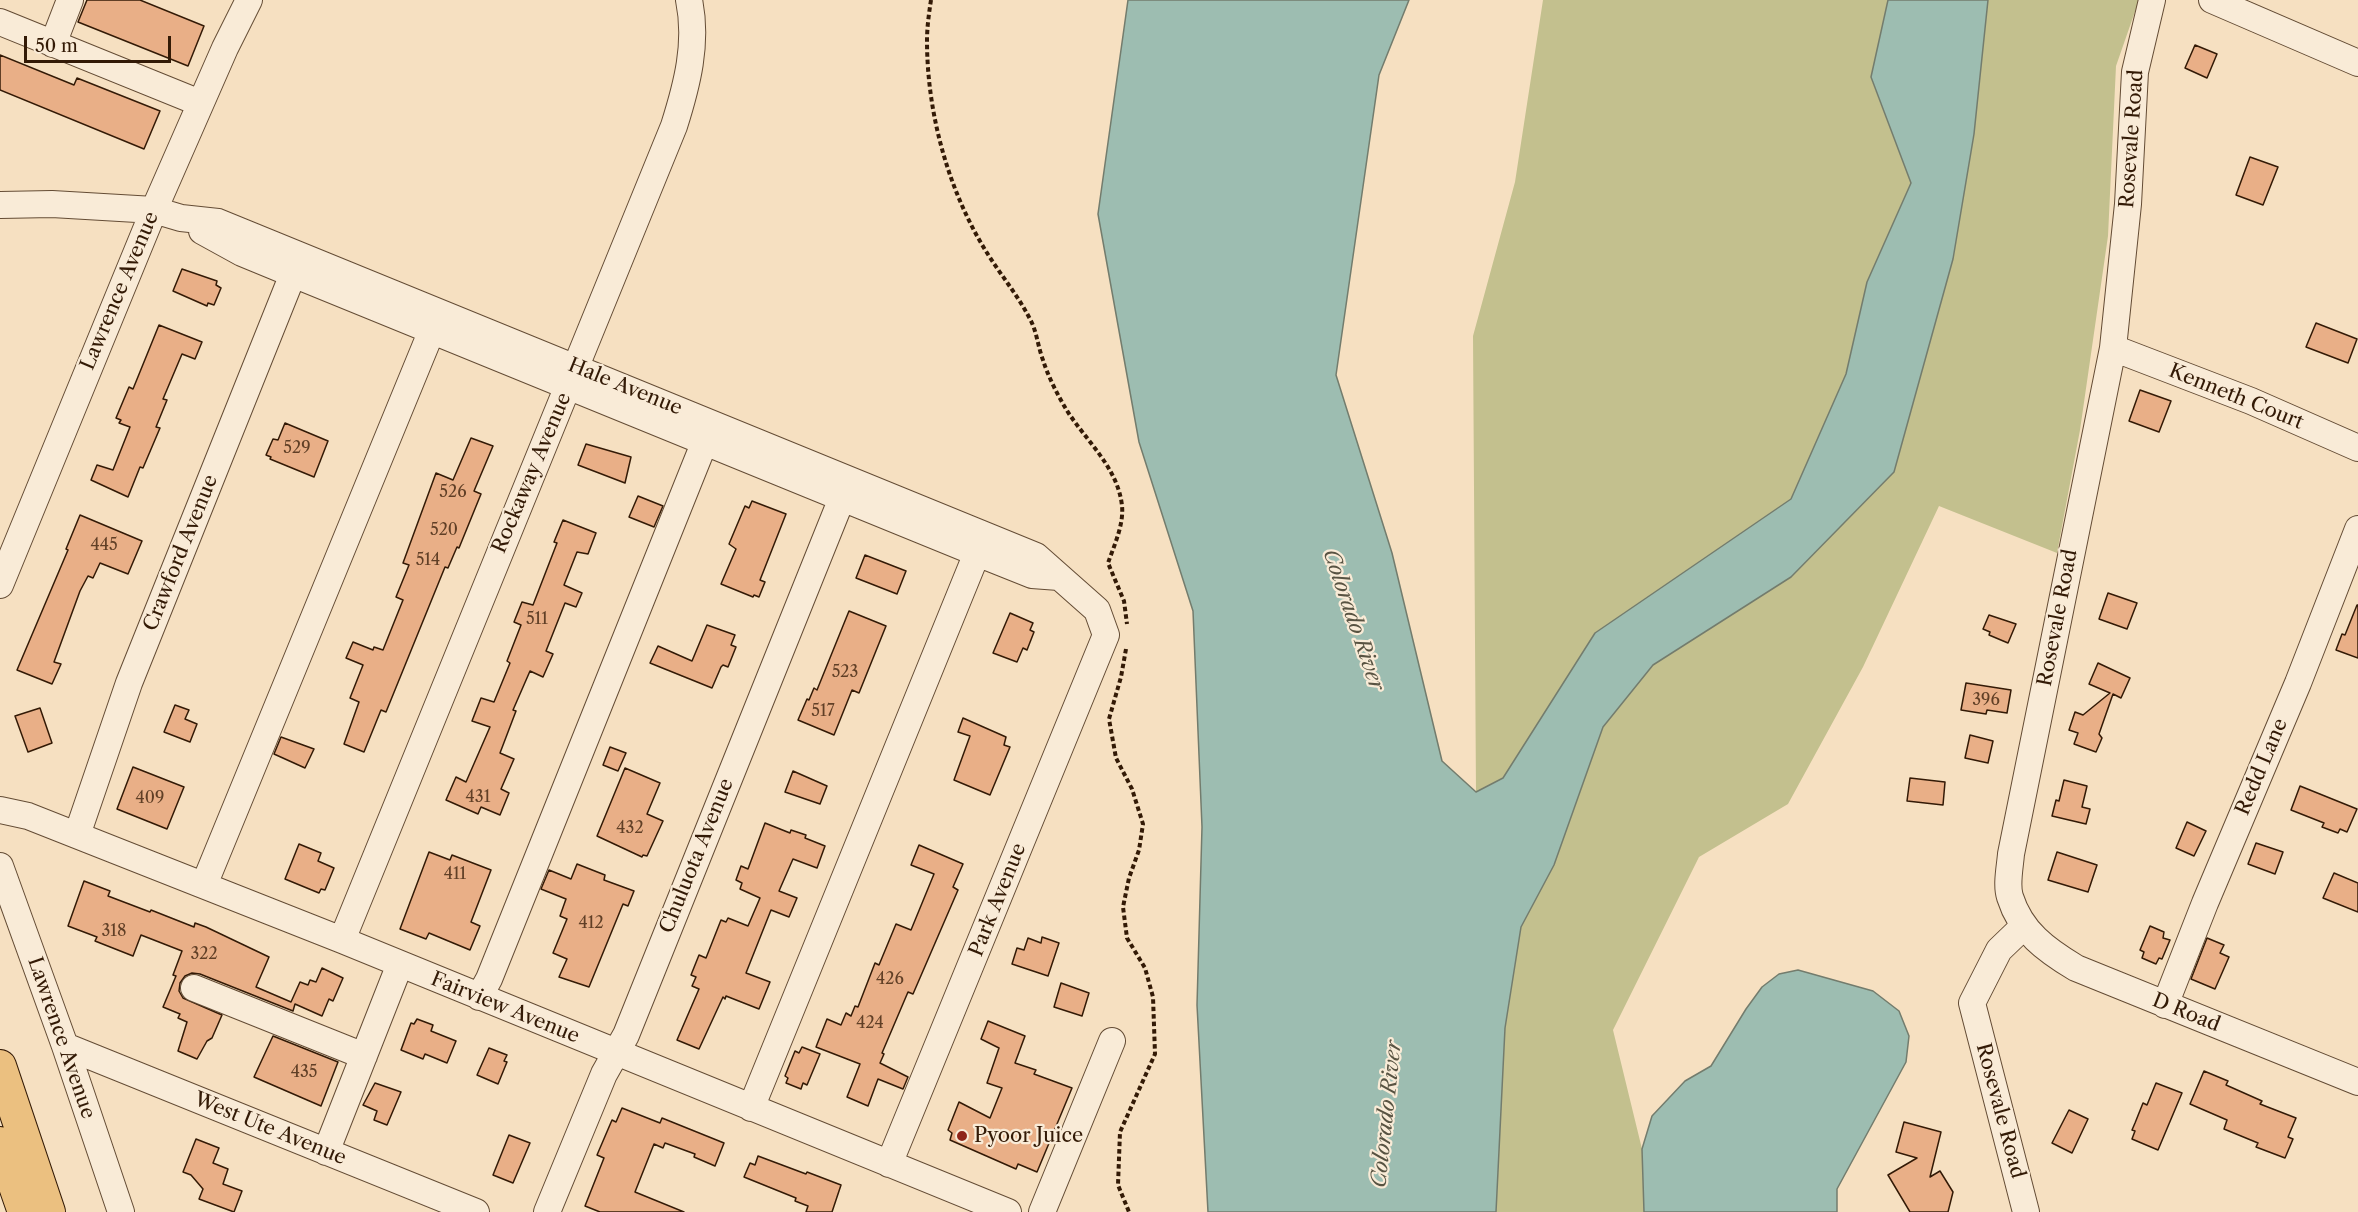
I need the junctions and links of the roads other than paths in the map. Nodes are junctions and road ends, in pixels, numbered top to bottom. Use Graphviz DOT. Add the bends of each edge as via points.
graph roads {
  1 [pos="70,0"];
  2 [pos="249,0"];
  3 [pos="689,0"];
  4 [pos="2152,0"];
  5 [pos="2212,0"];
  6 [pos="0,22"];
  7 [pos="53,44"];
  8 [pos="2358,63"];
  9 [pos="200,104"];
  10 [pos="0,205"];
  11 [pos="154,210"];
  12 [pos="181,218"];
  13 [pos="292,274"];
  14 [pos="432,330"];
  15 [pos="2113,348"];
  16 [pos="572,376"];
  17 [pos="705,441"];
  18 [pos="2358,448"];
  19 [pos="842,498"];
  20 [pos="2358,529"];
  21 [pos="977,553"];
  22 [pos="1059,577"];
  23 [pos="0,585"];
  24 [pos="1120,637"];
  25 [pos="0,810"];
  26 [pos="77,835"];
  27 [pos="0,866"];
  28 [pos="204,885"];
  29 [pos="2024,926"];
  30 [pos="342,940"];
  31 [pos="400,964"];
  32 [pos="194,988"];
  33 [pos="479,997"];
  34 [pos="2165,1005"];
  35 [pos="1112,1041"];
  36 [pos="65,1046"];
  37 [pos="615,1053"];
  38 [pos="364,1056"];
  39 [pos="0,1066"];
  40 [pos="2358,1082"];
  41 [pos="751,1108"];
  42 [pos="0,1143"];
  43 [pos="326,1152"];
  44 [pos="889,1164"];
  45 [pos="24,1212"];
  46 [pos="49,1212"];
  47 [pos="121,1212"];
  48 [pos="476,1212"];
  49 [pos="547,1212"];
  50 [pos="1008,1212"];
  51 [pos="1042,1212"];
  52 [pos="2026,1212"];
  1 -- 7 [label="street"];
  2 -- 9 [label="street, Lawrence Avenue"];
  3 -- 16 [label="street, Rockaway Avenue" via="692,50 687,86"];
  4 -- 15 [label="street, Rosevale Road" via="2135,72 2128,204"];
  5 -- 8 [label="street"];
  6 -- 7 [label="street"];
  7 -- 9 [label="street"];
  9 -- 11 [label="street, Lawrence Avenue"];
  10 -- 11 [label="street, Hale Avenue"];
  11 -- 12 [label="street, Hale Avenue"];
  11 -- 23 [label="street, Lawrence Avenue"];
  12 -- 13 [label="street, Hale Avenue" via="242,253"];
  12 -- 16 [label="street, Hale Avenue" via="218,222"];
  13 -- 14 [label="street, Hale Avenue"];
  13 -- 26 [label="street, Crawford Avenue" via="129,683"];
  14 -- 16 [label="street, Hale Avenue"];
  14 -- 28 [label="street"];
  15 -- 18 [label="street, Kenneth Court" via="2251,401"];
  15 -- 29 [label="street, Rosevale Road" via="2011,854 2009,895"];
  16 -- 17 [label="street, Hale Avenue"];
  16 -- 22 [label="street, Hale Avenue" via="1036,556"];
  16 -- 30 [label="street, Rockaway Avenue"];
  17 -- 19 [label="street, Hale Avenue"];
  17 -- 33 [label="street"];
  19 -- 21 [label="street, Hale Avenue"];
  19 -- 37 [label="street, Chuluota Avenue" via="626,1035"];
  20 -- 34 [label="street, Redd Lane"];
  21 -- 22 [label="street, Hale Avenue" via="1032,575"];
  21 -- 41 [label="street"];
  22 -- 24 [label="street, Hale Avenue" via="1097,610"];
  24 -- 44 [label="street, Park Avenue"];
  25 -- 26 [label="street, Fairview Avenue"];
  26 -- 28 [label="street, Fairview Avenue"];
  27 -- 36 [label="street, Lawrence Avenue"];
  28 -- 30 [label="street, Fairview Avenue"];
  29 -- 34 [label="street, D Road" via="2047,951 2076,968"];
  29 -- 52 [label="street, Rosevale Road" via="1999,950 1972,1003"];
  30 -- 31 [label="street, Fairview Avenue"];
  31 -- 33 [label="street, Fairview Avenue"];
  31 -- 38 [label="street"];
  32 -- 38 [label="street"];
  33 -- 37 [label="street, Fairview Avenue"];
  34 -- 40 [label="street, D Road"];
  35 -- 51 [label="street"];
  36 -- 43 [label="street, West Ute Avenue"];
  36 -- 47 [label="street, Lawrence Avenue"];
  37 -- 41 [label="street, Fairview Avenue"];
  37 -- 49 [label="street, Chuluota Avenue"];
  38 -- 43 [label="street"];
  39 -- 46 [label="main road"];
  41 -- 44 [label="street, Fairview Avenue"];
  42 -- 45 [label="main road"];
  43 -- 48 [label="street, West Ute Avenue"];
  44 -- 50 [label="street, Fairview Avenue"];
}
